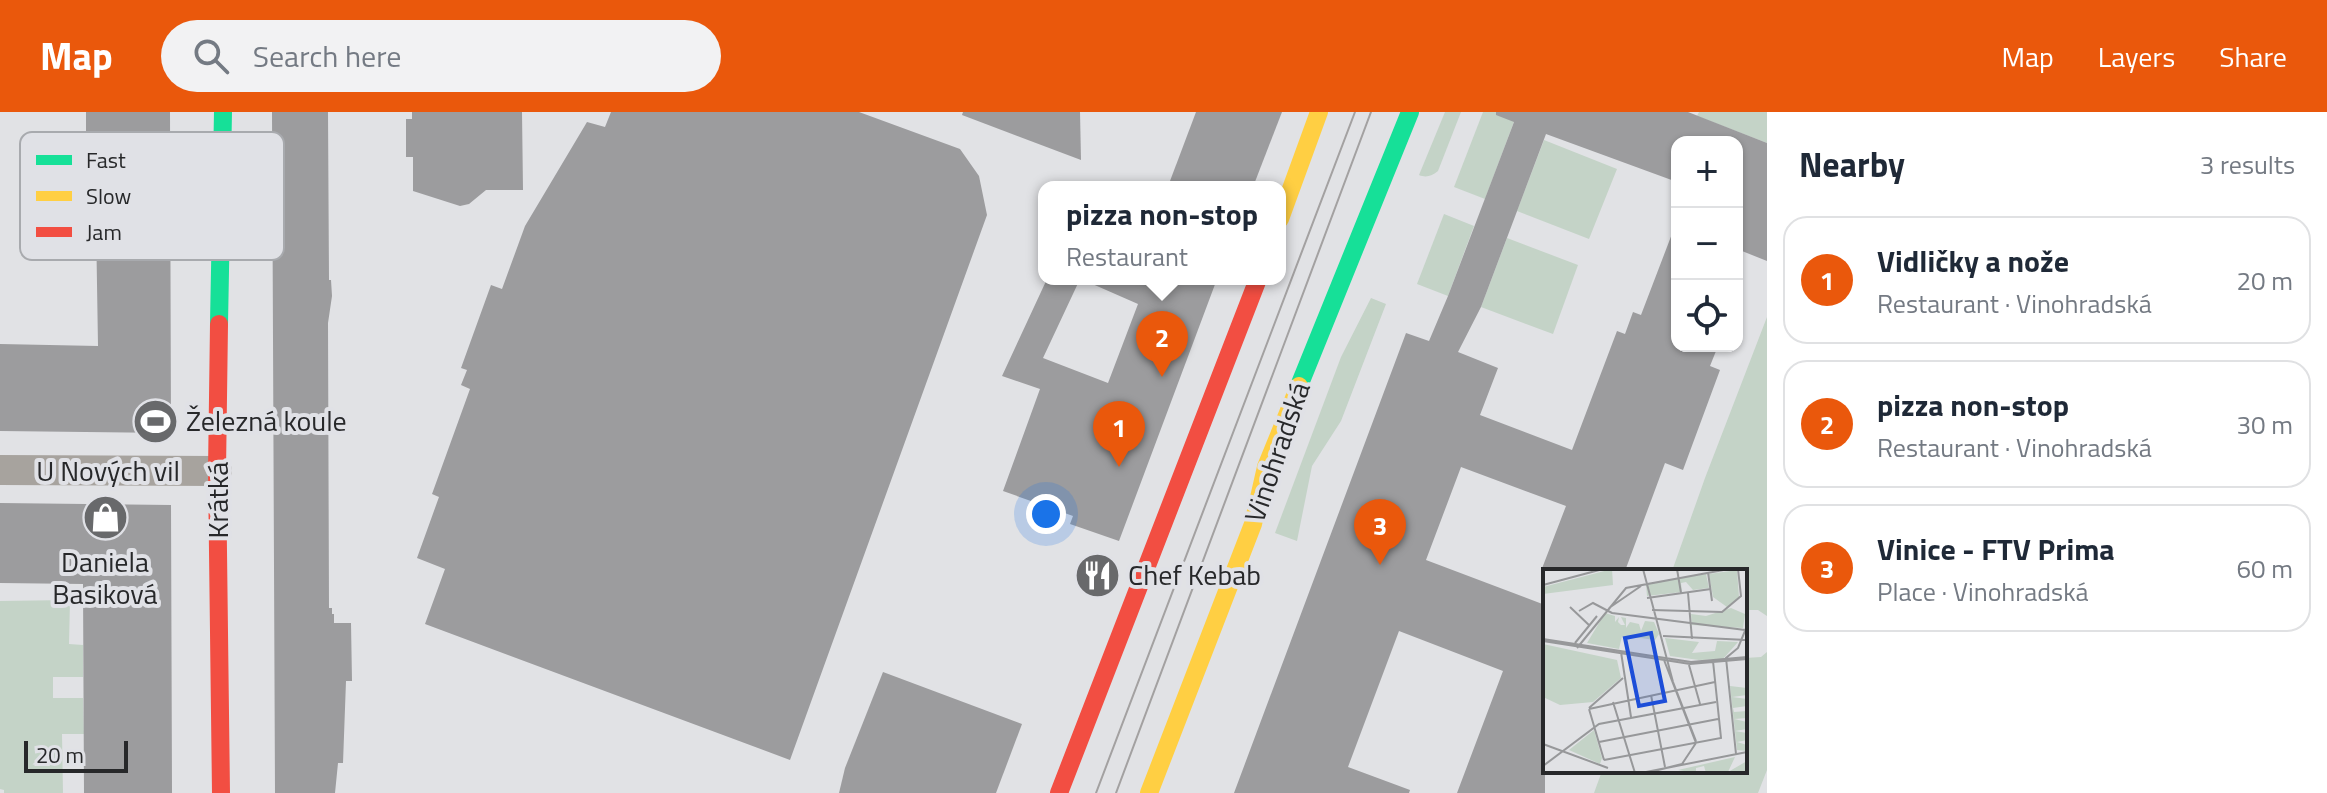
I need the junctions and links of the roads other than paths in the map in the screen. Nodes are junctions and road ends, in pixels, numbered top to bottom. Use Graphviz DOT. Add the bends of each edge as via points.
graph roads {
  1 [pos="223,112"];
  2 [pos="1319,112"];
  3 [pos="1410,112"];
  4 [pos="223,132"];
  5 [pos="1286,203"];
  6 [pos="221,260"];
  7 [pos="1256,285"];
  8 [pos="0,470"];
  9 [pos="217,471"];
  10 [pos="221,793"];
  11 [pos="1059,793"];
  12 [pos="1149,793"];
  1 -- 4 [label="main road, Krátká"];
  2 -- 5 [label="main road"];
  3 -- 12 [label="main road, Vinohradská" via="1266,467 1253,524"];
  6 -- 9 [label="main road, Krátká"];
  7 -- 11 [label="main road"];
  8 -- 9 [label="street, U Nových vil"];
  9 -- 10 [label="main road, Krátká"];
}
